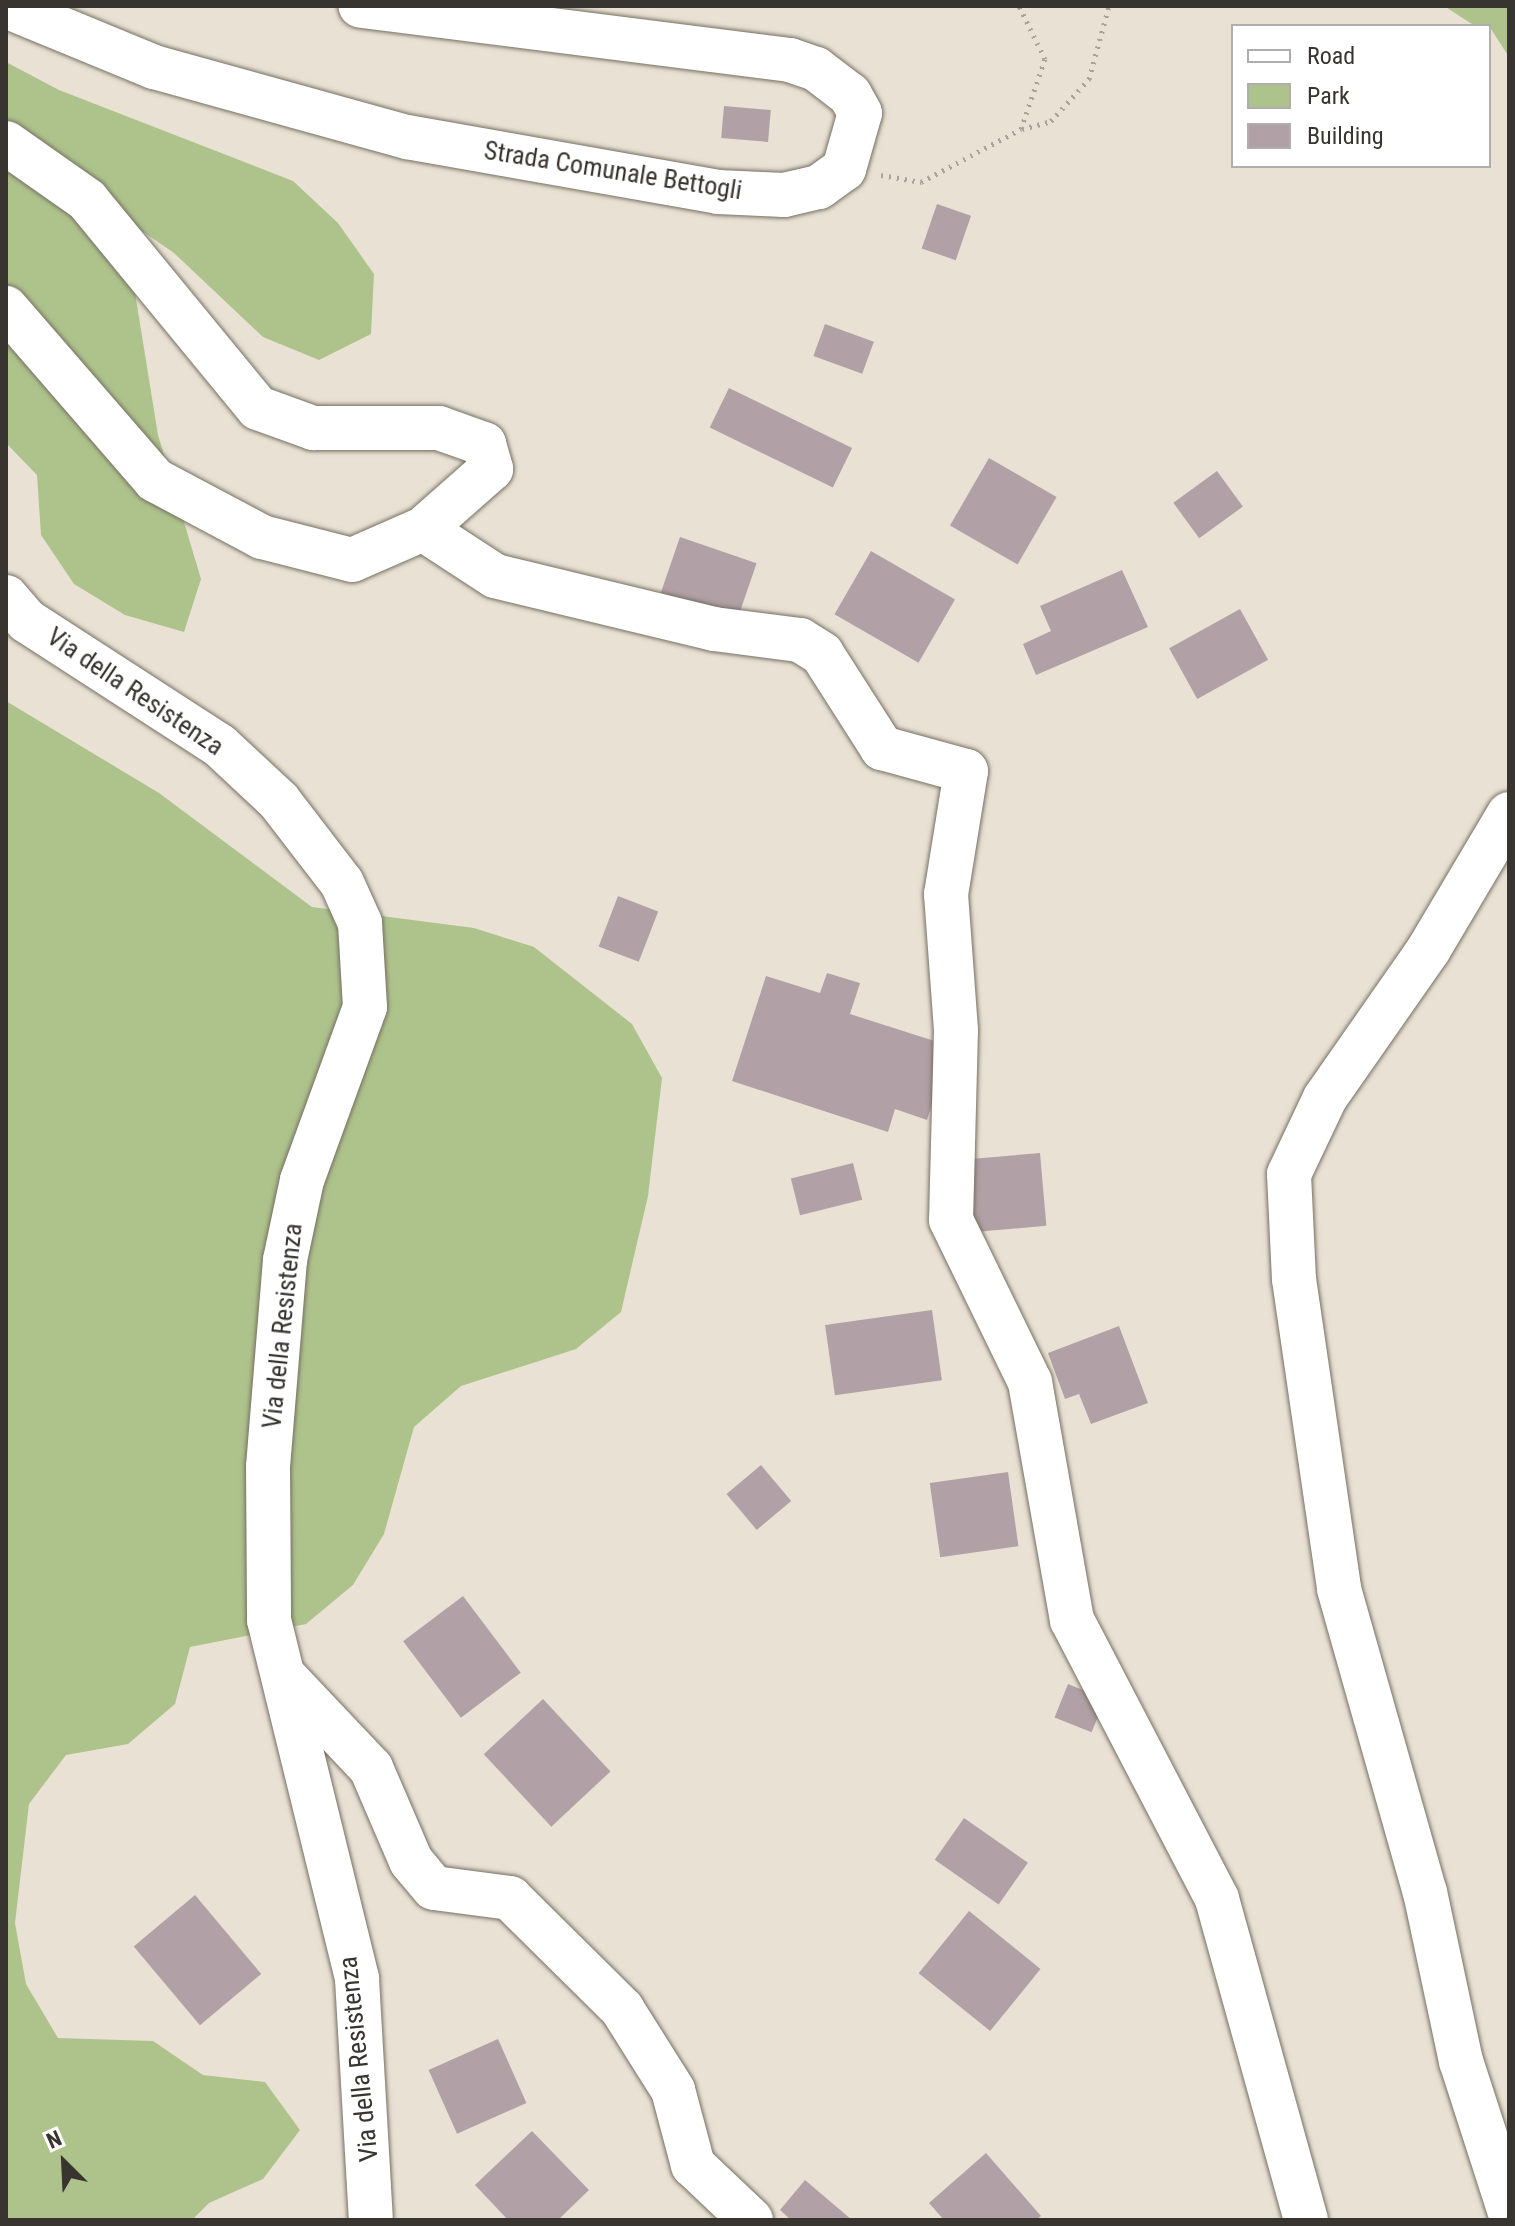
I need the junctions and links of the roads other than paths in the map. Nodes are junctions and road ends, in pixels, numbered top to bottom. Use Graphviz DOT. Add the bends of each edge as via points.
graph roads {
  1 [pos="6,6"];
  2 [pos="360,6"];
  3 [pos="6,143"];
  4 [pos="6,308"];
  5 [pos="423,529"];
  6 [pos="6,597"];
  7 [pos="1509,814"];
  8 [pos="282,1674"];
  9 [pos="1509,2210"];
  10 [pos="371,2220"];
  11 [pos="751,2220"];
  12 [pos="1306,2220"];
  1 -- 2 [label="street, Strada Comunale Bettogli" via="154,67 407,137 718,192 784,195 819,187 844,169 860,113 816,69 790,60"];
  3 -- 5 [label="street" via="87,200 258,408 313,428 439,428 484,444 491,469"];
  4 -- 5 [label="street" via="155,480 203,508 262,537 352,560"];
  5 -- 12 [label="street" via="495,576 714,629 800,640 822,654 882,748 966,771 946,894 956,1030 951,1220 1030,1382 1072,1620 1217,1899"];
  6 -- 8 [label="street, Via della Resistenza" via="27,621 219,745 288,813 342,883 360,923 365,1007 302,1180 285,1260 268,1467 269,1620"];
  7 -- 9 [label="street" via="1429,949 1325,1098 1289,1174 1294,1279 1339,1589 1425,1892 1461,2061"];
  8 -- 10 [label="street, Via della Resistenza" via="357,1979"];
  8 -- 11 [label="street" via="371,1768 411,1861 434,1888 510,1898 622,2009 673,2090 693,2165"];
}
